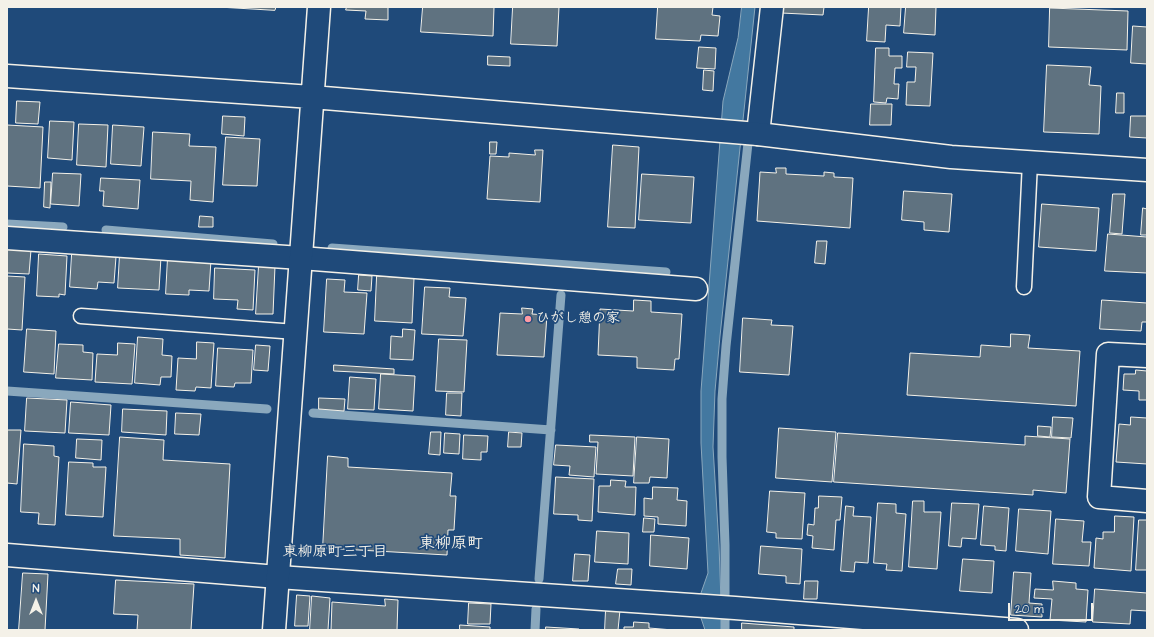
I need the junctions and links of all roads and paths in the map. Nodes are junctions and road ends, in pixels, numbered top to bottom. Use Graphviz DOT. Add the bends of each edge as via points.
graph roads {
  1 [pos="319,7"];
  2 [pos="772,7"];
  3 [pos="7,76"];
  4 [pos="312,97"];
  5 [pos="758,134"];
  6 [pos="1030,162"];
  7 [pos="1147,170"];
  8 [pos="7,238"];
  9 [pos="301,258"];
  10 [pos="1024,287"];
  11 [pos="696,288"];
  12 [pos="81,316"];
  13 [pos="296,332"];
  14 [pos="1147,356"];
  15 [pos="1147,501"];
  16 [pos="7,555"];
  17 [pos="278,577"];
  18 [pos="809,622"];
  19 [pos="274,630"];
  20 [pos="1017,630"];
  1 -- 4 [label="street"];
  2 -- 5 [label="street"];
  3 -- 4 [label="street"];
  4 -- 5 [label="street"];
  4 -- 9 [label="street"];
  5 -- 6 [label="street" via="951,157"];
  6 -- 7 [label="street"];
  6 -- 10 [label="lane"];
  8 -- 9 [label="street"];
  9 -- 11 [label="street"];
  9 -- 13 [label="street"];
  12 -- 13 [label="lane"];
  13 -- 17 [label="street"];
  14 -- 15 [label="street" via="1108,354 1100,497"];
  16 -- 17 [label="street"];
  17 -- 18 [label="street" via="735,608"];
  17 -- 19 [label="street"];
  18 -- 20 [label="street"];
}
